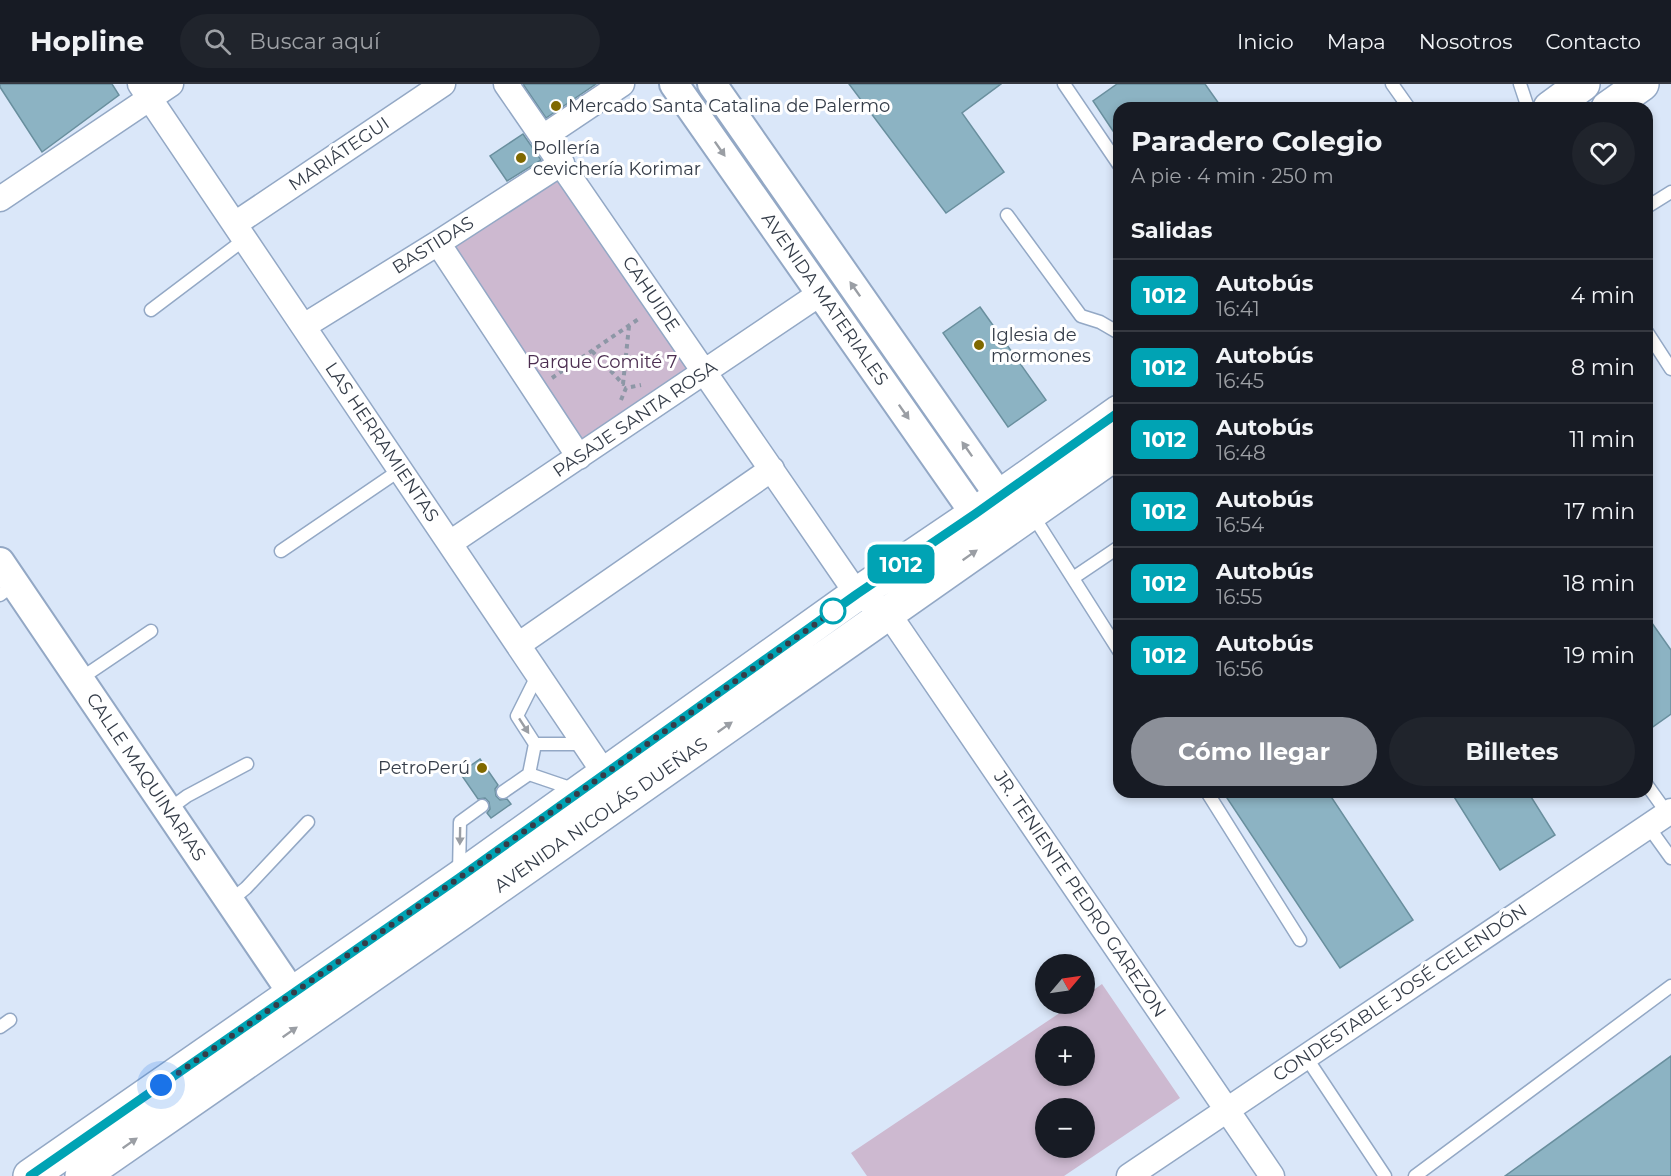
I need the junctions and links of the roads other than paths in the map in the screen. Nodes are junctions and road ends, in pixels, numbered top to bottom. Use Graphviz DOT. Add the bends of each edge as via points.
graph roads {
  1 [pos="171,84"];
  2 [pos="443,84"];
  3 [pos="506,84"];
  4 [pos="622,84"];
  5 [pos="674,84"];
  6 [pos="712,84"];
  7 [pos="1064,84"];
  8 [pos="1392,84"];
  9 [pos="1520,84"];
  10 [pos="1583,84"];
  11 [pos="1642,84"];
  12 [pos="145,91"];
  13 [pos="1405,102"];
  14 [pos="1526,102"];
  15 [pos="1558,102"];
  16 [pos="1616,102"];
  17 [pos="543,137"];
  18 [pos="1113,156"];
  19 [pos="562,163"];
  20 [pos="1671,192"];
  21 [pos="0,200"];
  22 [pos="1653,203"];
  23 [pos="1007,215"];
  24 [pos="240,232"];
  25 [pos="438,243"];
  26 [pos="820,293"];
  27 [pos="151,310"];
  28 [pos="304,327"];
  29 [pos="1113,330"];
  30 [pos="1653,341"];
  31 [pos="1671,369"];
  32 [pos="705,373"];
  33 [pos="1113,416"];
  34 [pos="1113,455"];
  35 [pos="579,456"];
  36 [pos="772,469"];
  37 [pos="400,470"];
  38 [pos="988,506"];
  39 [pos="1031,513"];
  40 [pos="450,543"];
  41 [pos="281,551"];
  42 [pos="1113,552"];
  43 [pos="1073,578"];
  44 [pos="5,580"];
  45 [pos="857,594"];
  46 [pos="888,613"];
  47 [pos="152,631"];
  48 [pos="1113,641"];
  49 [pos="518,645"];
  50 [pos="538,674"];
  51 [pos="80,680"];
  52 [pos="535,744"];
  53 [pos="585,744"];
  54 [pos="247,764"];
  55 [pos="529,774"];
  56 [pos="603,789"];
  57 [pos="503,792"];
  58 [pos="1211,798"];
  59 [pos="1653,798"];
  60 [pos="482,806"];
  61 [pos="168,810"];
  62 [pos="1662,817"];
  63 [pos="308,822"];
  64 [pos="1671,858"];
  65 [pos="455,893"];
  66 [pos="230,901"];
  67 [pos="1300,940"];
  68 [pos="1671,986"];
  69 [pos="292,993"];
  70 [pos="1306,1057"];
  71 [pos="1227,1110"];
  72 [pos="30,1176"];
  73 [pos="82,1176"];
  74 [pos="1129,1176"];
  75 [pos="1272,1176"];
  76 [pos="1385,1176"];
  77 [pos="1415,1176"];
  1 -- 12 [label="street"];
  2 -- 24 [label="street, MARIÁTEGUI"];
  3 -- 17 [label="street, CAHUIDE"];
  4 -- 17 [label="street"];
  5 -- 26 [label="street, AVENIDA MATERIALES, one-way"];
  38 -- 6 [label="street, AVENIDA MATERIALES, one-way"];
  7 -- 18 [label="lane"];
  8 -- 13 [label="lane"];
  9 -- 14 [label="lane"];
  10 -- 15 [label="main road"];
  11 -- 16 [label="main road"];
  12 -- 21 [label="street"];
  12 -- 24 [label="street, LAS HERRAMIENTAS"];
  17 -- 19 [label="street, CAHUIDE"];
  19 -- 25 [label="street, BASTIDAS"];
  19 -- 32 [label="street, CAHUIDE"];
  20 -- 22 [label="lane"];
  23 -- 29 [label="lane" via="1081,316"];
  24 -- 27 [label="lane"];
  24 -- 28 [label="street, LAS HERRAMIENTAS"];
  25 -- 28 [label="street, BASTIDAS"];
  25 -- 35 [label="street"];
  26 -- 32 [label="street, PASAJE SANTA ROSA"];
  26 -- 38 [label="street, AVENIDA MATERIALES, one-way"];
  28 -- 37 [label="street, LAS HERRAMIENTAS"];
  30 -- 31 [label="lane"];
  32 -- 35 [label="street, PASAJE SANTA ROSA"];
  32 -- 36 [label="street, CAHUIDE"];
  33 -- 38 [label="main road, AVENIDA NICOLÁS DUEÑAS"];
  34 -- 39 [label="main road, AVENIDA NICOLÁS DUEÑAS"];
  35 -- 40 [label="street, PASAJE SANTA ROSA"];
  36 -- 45 [label="street, CAHUIDE"];
  36 -- 49 [label="street"];
  37 -- 40 [label="street, LAS HERRAMIENTAS"];
  37 -- 41 [label="lane"];
  38 -- 45 [label="main road, AVENIDA NICOLÁS DUEÑAS"];
  39 -- 43 [label="lane"];
  46 -- 39 [label="main road, AVENIDA NICOLÁS DUEÑAS, one-way"];
  40 -- 49 [label="street, LAS HERRAMIENTAS"];
  42 -- 43 [label="lane"];
  43 -- 48 [label="lane"];
  44 -- 51 [label="street, CALLE MAQUINARIAS"];
  45 -- 46 [label="street"];
  45 -- 56 [label="main road, AVENIDA NICOLÁS DUEÑAS"];
  56 -- 46 [label="main road, AVENIDA NICOLÁS DUEÑAS, one-way"];
  46 -- 71 [label="street, JR. TENIENTE PEDRO GAREZON"];
  47 -- 51 [label="lane"];
  49 -- 50 [label="street, LAS HERRAMIENTAS"];
  50 -- 52 [label="lane, one-way" via="517,716"];
  50 -- 53 [label="street, LAS HERRAMIENTAS"];
  51 -- 61 [label="street, CALLE MAQUINARIAS"];
  52 -- 53 [label="lane"];
  52 -- 55 [label="lane"];
  53 -- 56 [label="street, LAS HERRAMIENTAS"];
  54 -- 61 [label="lane"];
  55 -- 56 [label="lane"];
  55 -- 57 [label="lane"];
  56 -- 65 [label="main road, AVENIDA NICOLÁS DUEÑAS"];
  56 -- 65 [label="main road"];
  58 -- 67 [label="lane"];
  59 -- 62 [label="lane"];
  60 -- 65 [label="lane, one-way" via="460,822"];
  61 -- 66 [label="street, CALLE MAQUINARIAS"];
  62 -- 64 [label="lane"];
  62 -- 70 [label="street, CONDESTABLE JOSÉ CELENDÓN"];
  63 -- 66 [label="lane"];
  65 -- 69 [label="main road"];
  73 -- 65 [label="main road, AVENIDA NICOLÁS DUEÑAS, one-way"];
  66 -- 69 [label="street, CALLE MAQUINARIAS"];
  68 -- 77 [label="lane"];
  69 -- 72 [label="main road"];
  70 -- 71 [label="street, CONDESTABLE JOSÉ CELENDÓN"];
  70 -- 76 [label="lane"];
  71 -- 74 [label="street, CONDESTABLE JOSÉ CELENDÓN"];
  71 -- 75 [label="street, JR. TENIENTE PEDRO GAREZON"];
}
